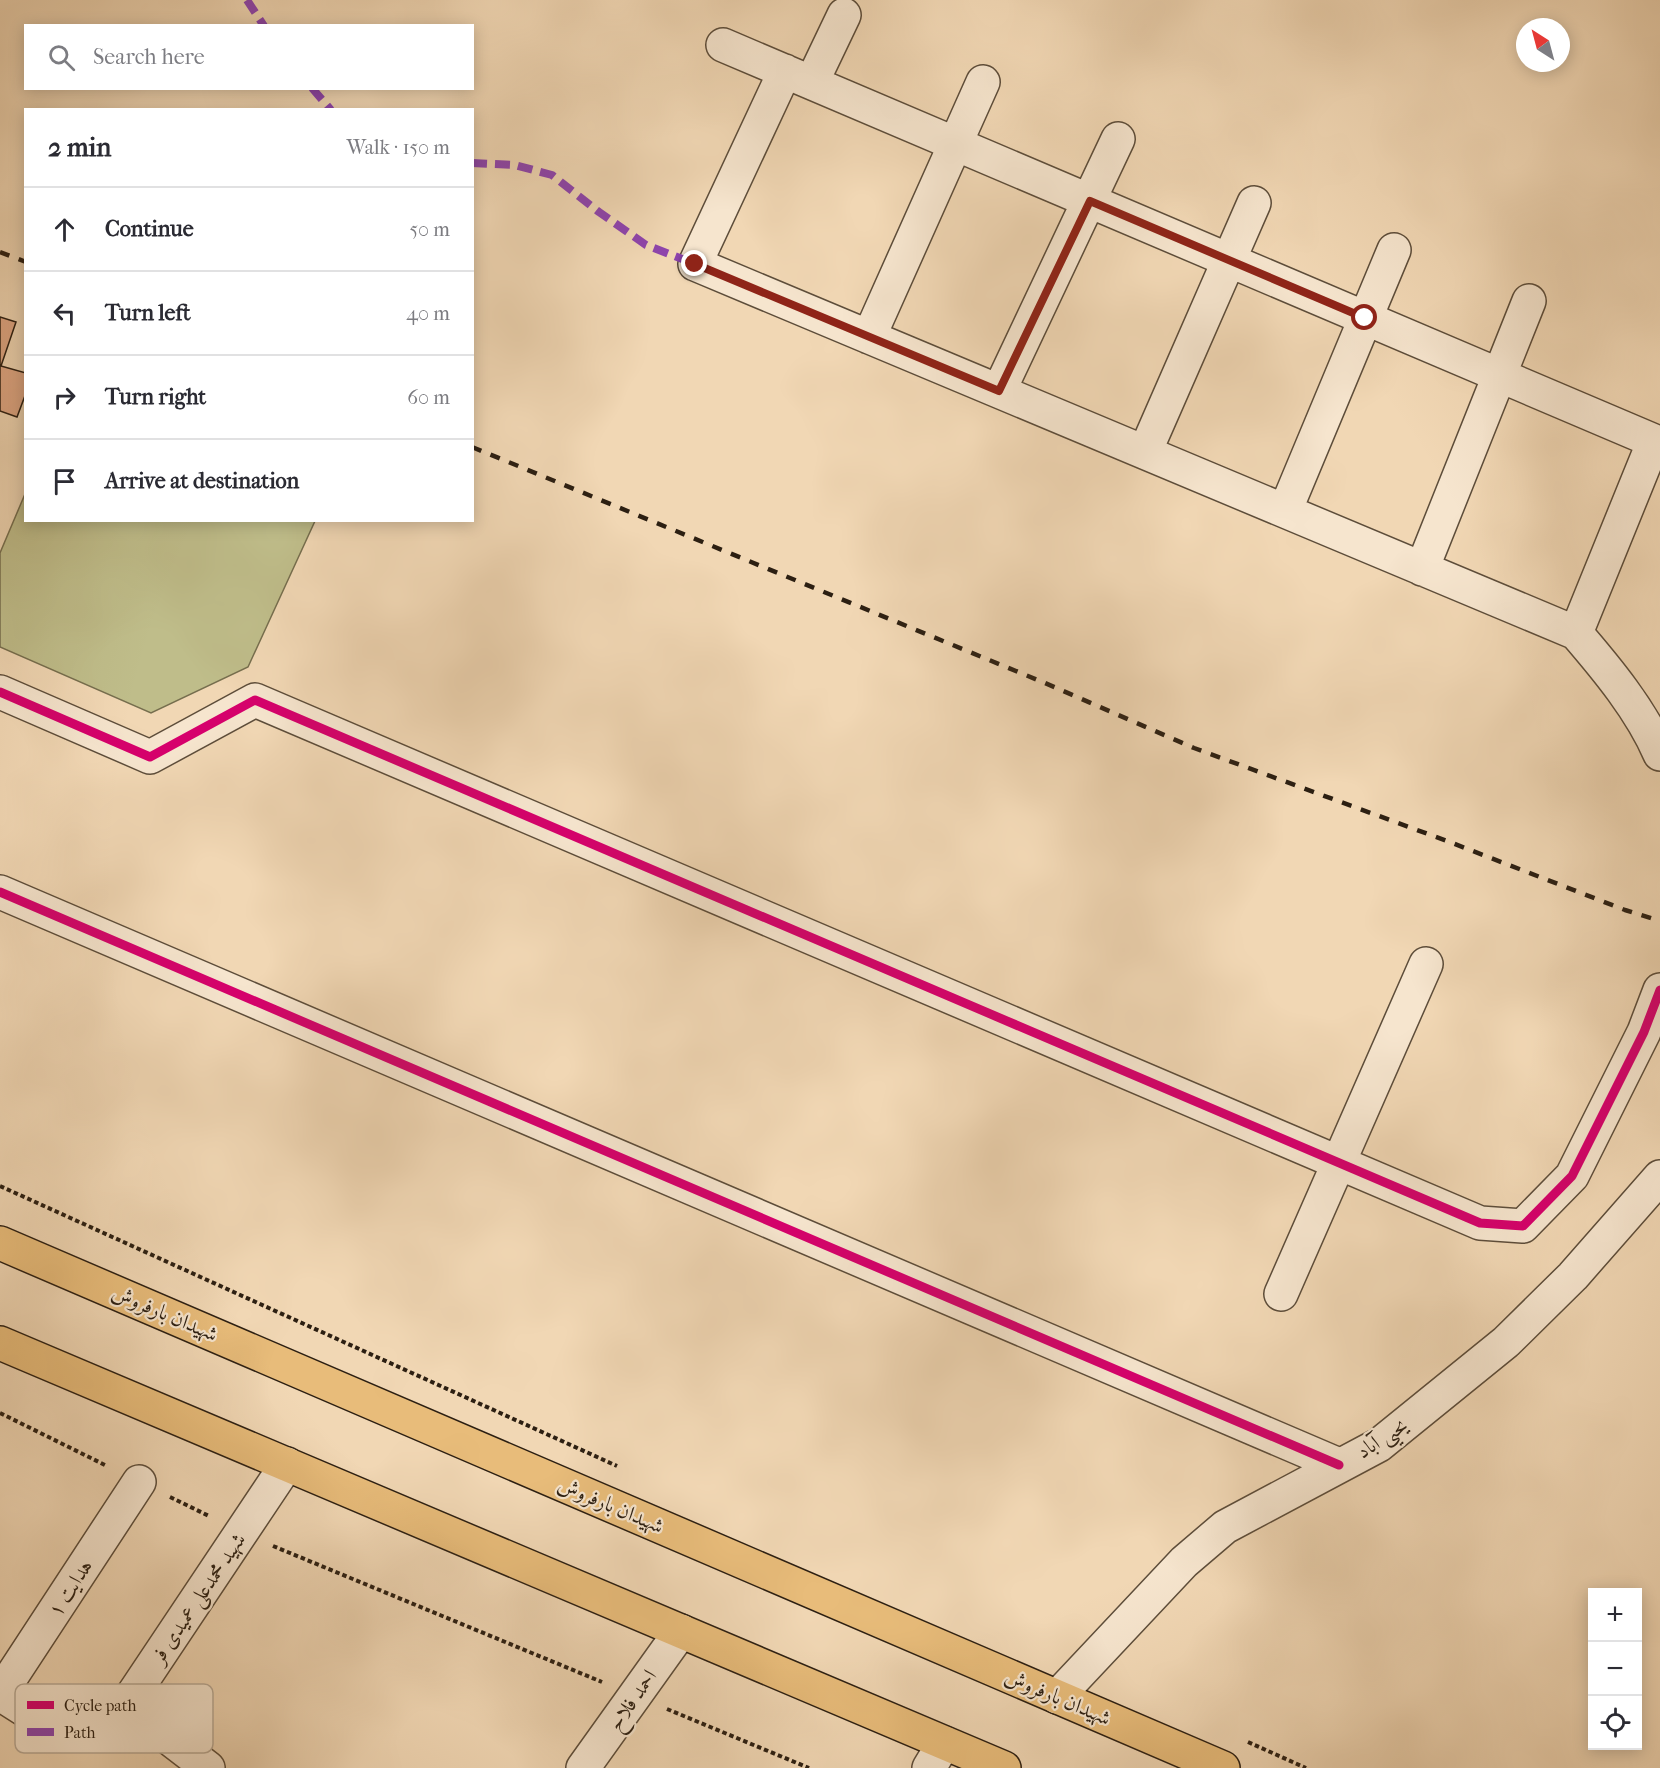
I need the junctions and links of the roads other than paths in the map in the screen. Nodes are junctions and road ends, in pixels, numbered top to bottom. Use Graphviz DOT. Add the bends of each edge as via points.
graph roads {
  1 [pos="844,15"];
  2 [pos="723,45"];
  3 [pos="798,77"];
  4 [pos="983,82"];
  5 [pos="1118,139"];
  6 [pos="955,144"];
  7 [pos="1090,201"];
  8 [pos="1254,203"];
  9 [pos="1394,250"];
  10 [pos="1228,260"];
  11 [pos="1529,301"];
  12 [pos="1365,318"];
  13 [pos="869,337"];
  14 [pos="1500,375"];
  15 [pos="999,391"];
  16 [pos="1145,452"];
  17 [pos="1285,511"];
  18 [pos="1422,569"];
  19 [pos="1576,633"];
  20 [pos="0,692"];
  21 [pos="1660,754"];
  22 [pos="0,892"];
  23 [pos="1426,964"];
  24 [pos="1660,990"];
  25 [pos="1339,1162"];
  26 [pos="1660,1177"];
  27 [pos="0,1243"];
  28 [pos="1281,1294"];
  29 [pos="0,1343"];
  30 [pos="287,1464"];
  31 [pos="1339,1465"];
  32 [pos="139,1482"];
  33 [pos="681,1631"];
  34 [pos="140,1684"];
  35 [pos="0,1694"];
  36 [pos="1057,1697"];
  37 [pos="15,1703"];
  38 [pos="188,1753"];
  39 [pos="937,1755"];
  40 [pos="208,1768"];
  41 [pos="583,1768"];
  42 [pos="1004,1768"];
  43 [pos="1223,1768"];
  1 -- 3 [label="street"];
  2 -- 3 [label="street"];
  3 -- 6 [label="street"];
  3 -- 13 [label="street" via="695,264"];
  4 -- 6 [label="street"];
  5 -- 7 [label="street"];
  6 -- 7 [label="street"];
  6 -- 13 [label="street"];
  7 -- 10 [label="street"];
  7 -- 15 [label="street"];
  8 -- 10 [label="street"];
  9 -- 12 [label="street"];
  10 -- 12 [label="street"];
  10 -- 16 [label="street"];
  11 -- 14 [label="street"];
  12 -- 14 [label="street"];
  12 -- 17 [label="street"];
  13 -- 15 [label="street"];
  14 -- 18 [label="street"];
  14 -- 19 [label="street" via="1654,441"];
  15 -- 16 [label="street"];
  16 -- 17 [label="street"];
  17 -- 18 [label="street"];
  18 -- 19 [label="street"];
  19 -- 21 [label="street" via="1652,735"];
  20 -- 25 [label="street" via="150,757 255,700"];
  22 -- 31 [label="street"];
  23 -- 25 [label="street"];
  24 -- 25 [label="street" via="1644,1032 1572,1176 1523,1226 1480,1223"];
  25 -- 28 [label="street"];
  26 -- 31 [label="street, یحیی آباد" via="1573,1276 1506,1342 1379,1445"];
  27 -- 36 [label="highway, شهیدان بارفروش"];
  29 -- 30 [label="highway"];
  30 -- 33 [label="highway"];
  30 -- 34 [label="street, شهید محمدعلی عمیدی فر"];
  31 -- 36 [label="street, یحیی آباد" via="1225,1527 1184,1562"];
  32 -- 35 [label="street, هدایت ۱"];
  33 -- 39 [label="highway"];
  33 -- 41 [label="street, احمد فلاح"];
  35 -- 37 [label="street"];
  36 -- 43 [label="highway, شهیدان بارفروش"];
  38 -- 40 [label="street, شهید محمدعلی عمیدی فر"];
  39 -- 42 [label="highway"];
}
